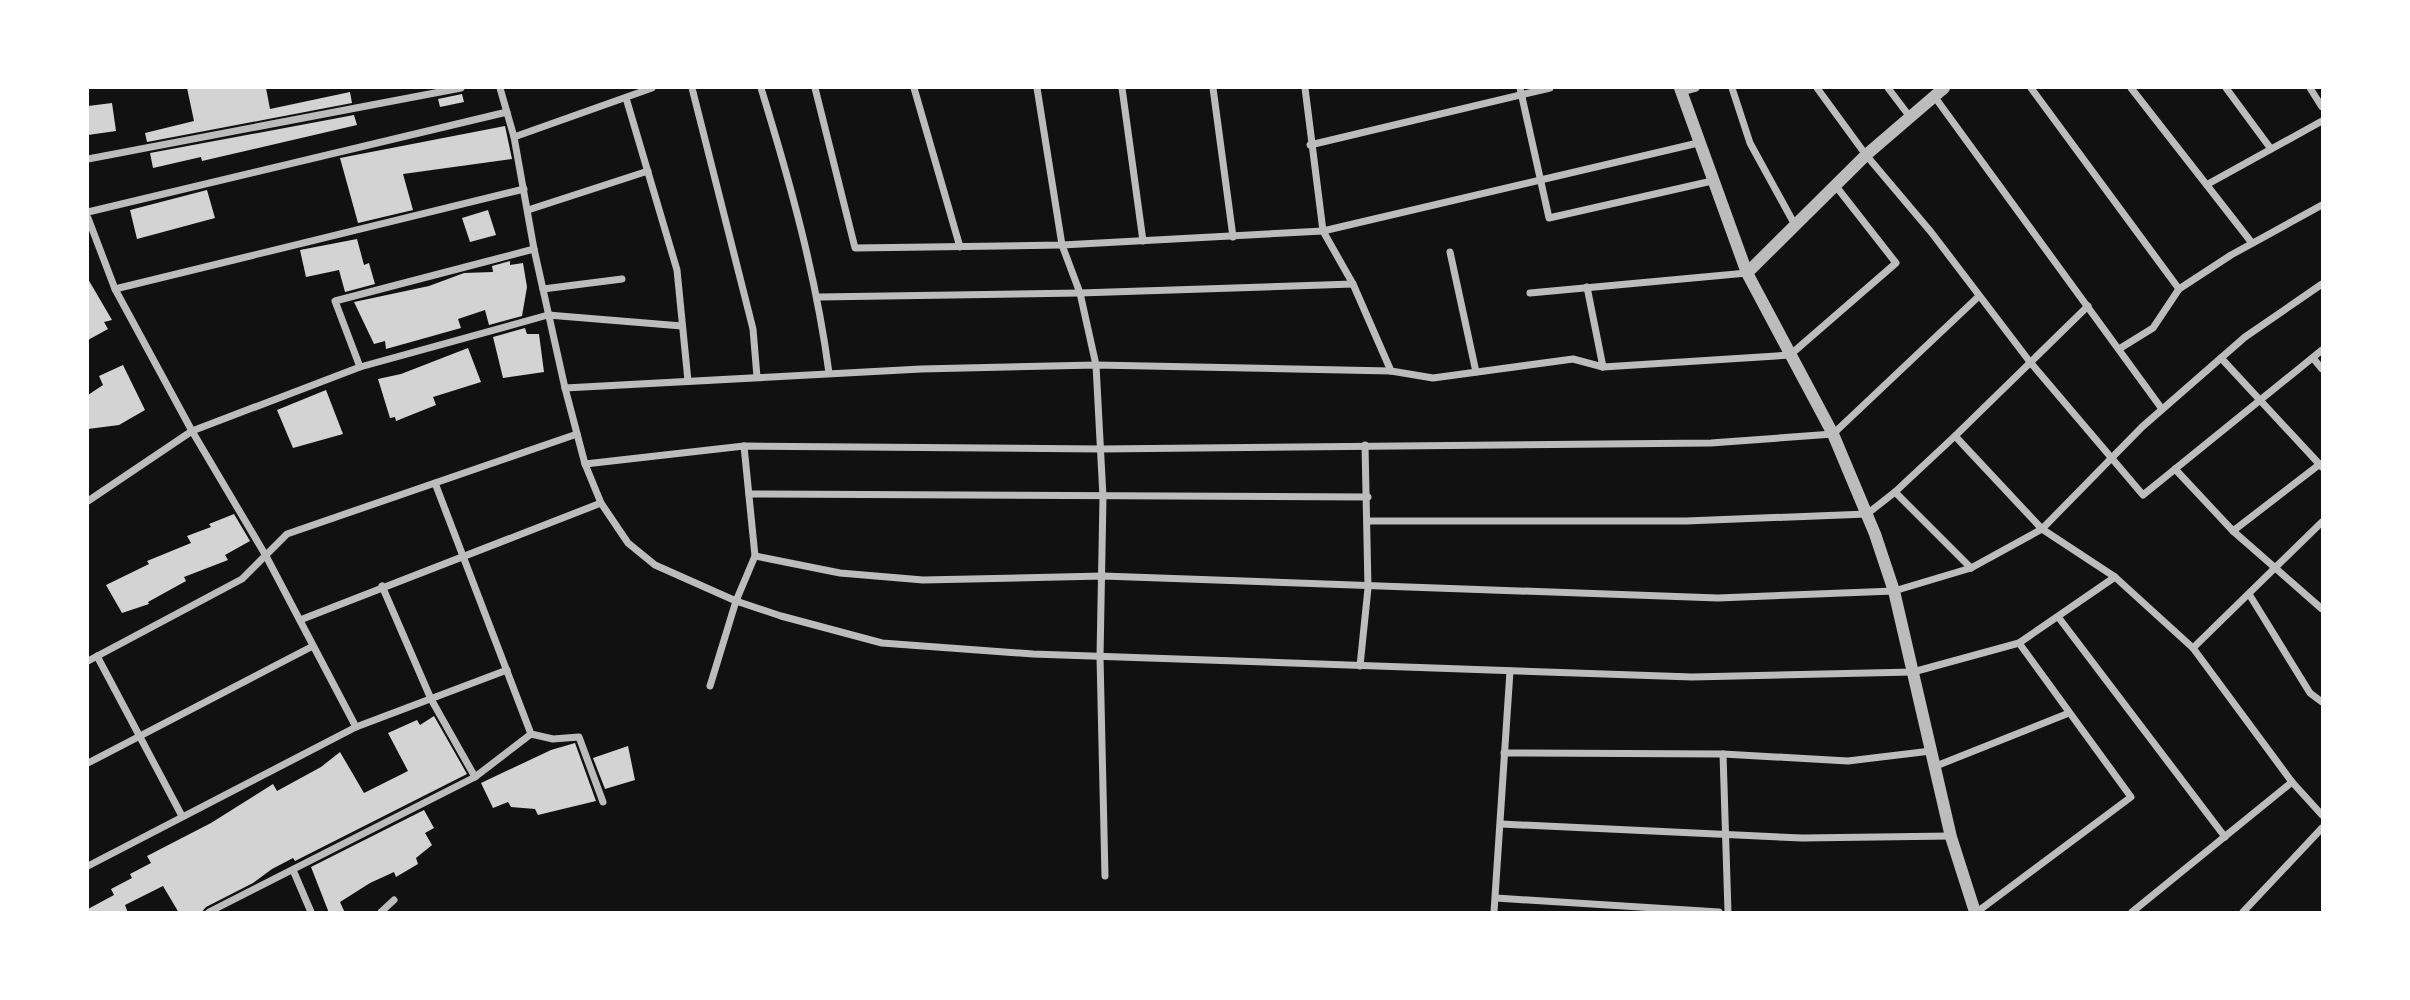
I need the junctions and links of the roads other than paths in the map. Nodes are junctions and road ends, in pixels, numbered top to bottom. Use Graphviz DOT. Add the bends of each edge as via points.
graph roads {
  1 [pos="461,88"];
  2 [pos="500,88"];
  3 [pos="652,88"];
  4 [pos="692,88"];
  5 [pos="761,88"];
  6 [pos="815,88"];
  7 [pos="914,88"];
  8 [pos="1037,88"];
  9 [pos="1122,88"];
  10 [pos="1213,88"];
  11 [pos="1305,88"];
  12 [pos="1550,88"];
  13 [pos="1696,88"];
  14 [pos="1732,88"];
  15 [pos="1817,88"];
  16 [pos="1888,88"];
  17 [pos="2031,88"];
  18 [pos="2131,88"];
  19 [pos="2226,88"];
  20 [pos="2310,88"];
  21 [pos="1680,90"];
  22 [pos="1521,91"];
  23 [pos="1939,92"];
  24 [pos="626,98"];
  25 [pos="2322,107"];
  26 [pos="507,112"];
  27 [pos="1910,117"];
  28 [pos="2322,121"];
  29 [pos="514,138"];
  30 [pos="1698,143"];
  31 [pos="1310,145"];
  32 [pos="2272,149"];
  33 [pos="1866,155"];
  34 [pos="88,159"];
  35 [pos="648,171"];
  36 [pos="1541,180"];
  37 [pos="1712,181"];
  38 [pos="2208,184"];
  39 [pos="1835,185"];
  40 [pos="524,189"];
  41 [pos="2322,205"];
  42 [pos="528,210"];
  43 [pos="88,212"];
  44 [pos="88,218"];
  45 [pos="1795,225"];
  46 [pos="1323,231"];
  47 [pos="1233,237"];
  48 [pos="1143,241"];
  49 [pos="2252,243"];
  50 [pos="1062,245"];
  51 [pos="960,247"];
  52 [pos="534,249"];
  53 [pos="1450,252"];
  54 [pos="1747,273"];
  55 [pos="622,279"];
  56 [pos="1353,284"];
  57 [pos="2322,284"];
  58 [pos="1587,287"];
  59 [pos="115,289"];
  60 [pos="543,289"];
  61 [pos="2179,289"];
  62 [pos="1080,293"];
  63 [pos="1530,293"];
  64 [pos="819,297"];
  65 [pos="1978,297"];
  66 [pos="2088,306"];
  67 [pos="548,315"];
  68 [pos="682,326"];
  69 [pos="2119,349"];
  70 [pos="2322,350"];
  71 [pos="1790,355"];
  72 [pos="2221,358"];
  73 [pos="2312,358"];
  74 [pos="2030,362"];
  75 [pos="1096,366"];
  76 [pos="360,367"];
  77 [pos="1603,367"];
  78 [pos="2322,369"];
  79 [pos="1391,371"];
  80 [pos="1476,372"];
  81 [pos="829,373"];
  82 [pos="757,377"];
  83 [pos="688,381"];
  84 [pos="565,388"];
  85 [pos="2259,400"];
  86 [pos="2162,409"];
  87 [pos="192,431"];
  88 [pos="577,434"];
  89 [pos="1833,434"];
  90 [pos="1955,436"];
  91 [pos="1365,445"];
  92 [pos="744,446"];
  93 [pos="1101,449"];
  94 [pos="2113,458"];
  95 [pos="585,464"];
  96 [pos="2321,466"];
  97 [pos="2175,469"];
  98 [pos="435,483"];
  99 [pos="1895,492"];
  100 [pos="750,494"];
  101 [pos="1103,497"];
  102 [pos="1368,497"];
  103 [pos="88,501"];
  104 [pos="601,503"];
  105 [pos="1867,514"];
  106 [pos="1368,521"];
  107 [pos="2322,522"];
  108 [pos="2042,529"];
  109 [pos="2233,531"];
  110 [pos="266,556"];
  111 [pos="755,556"];
  112 [pos="463,557"];
  113 [pos="1971,568"];
  114 [pos="2275,569"];
  115 [pos="1103,576"];
  116 [pos="2115,577"];
  117 [pos="382,586"];
  118 [pos="1368,587"];
  119 [pos="1894,591"];
  120 [pos="2249,594"];
  121 [pos="736,601"];
  122 [pos="2322,610"];
  123 [pos="2059,618"];
  124 [pos="300,620"];
  125 [pos="2019,643"];
  126 [pos="313,646"];
  127 [pos="2193,648"];
  128 [pos="97,656"];
  129 [pos="1100,657"];
  130 [pos="88,661"];
  131 [pos="1360,666"];
  132 [pos="507,670"];
  133 [pos="1510,671"];
  134 [pos="1913,672"];
  135 [pos="710,686"];
  136 [pos="431,699"];
  137 [pos="2322,702"];
  138 [pos="2070,713"];
  139 [pos="356,727"];
  140 [pos="531,734"];
  141 [pos="140,736"];
  142 [pos="1931,751"];
  143 [pos="1504,753"];
  144 [pos="1723,754"];
  145 [pos="88,763"];
  146 [pos="1936,766"];
  147 [pos="475,777"];
  148 [pos="2292,782"];
  149 [pos="603,802"];
  150 [pos="2322,815"];
  151 [pos="182,816"];
  152 [pos="1501,824"];
  153 [pos="2322,828"];
  154 [pos="1726,834"];
  155 [pos="1952,836"];
  156 [pos="2225,837"];
  157 [pos="88,866"];
  158 [pos="293,870"];
  159 [pos="1105,876"];
  160 [pos="1496,898"];
  161 [pos="394,900"];
  162 [pos="209,912"];
  163 [pos="311,912"];
  164 [pos="381,912"];
  165 [pos="1494,912"];
  166 [pos="1719,912"];
  167 [pos="1728,912"];
  168 [pos="1976,912"];
  169 [pos="2132,912"];
  170 [pos="2243,912"];
  1 -- 34 [label="street"];
  2 -- 26 [label="street"];
  3 -- 24 [label="street"];
  4 -- 82 [label="street" via="753,329"];
  5 -- 64 [label="street"];
  6 -- 51 [label="street" via="855,248"];
  7 -- 51 [label="street"];
  8 -- 50 [label="street"];
  9 -- 48 [label="street"];
  10 -- 47 [label="street"];
  11 -- 31 [label="street"];
  12 -- 22 [label="street"];
  13 -- 21 [label="street"];
  14 -- 45 [label="street" via="1750,143"];
  15 -- 33 [label="street"];
  16 -- 27 [label="street"];
  17 -- 61 [label="street"];
  18 -- 38 [label="street"];
  19 -- 32 [label="street"];
  20 -- 25 [label="street"];
  21 -- 30 [label="street"];
  22 -- 31 [label="street"];
  22 -- 36 [label="street"];
  23 -- 27 [label="street"];
  23 -- 66 [label="street"];
  24 -- 29 [label="street"];
  24 -- 35 [label="street"];
  26 -- 29 [label="street"];
  26 -- 43 [label="street"];
  27 -- 33 [label="street"];
  28 -- 32 [label="street"];
  29 -- 40 [label="street"];
  30 -- 36 [label="street"];
  30 -- 37 [label="street"];
  31 -- 46 [label="street"];
  32 -- 38 [label="street"];
  33 -- 39 [label="street"];
  33 -- 65 [label="street"];
  35 -- 42 [label="street"];
  35 -- 68 [label="street" via="677,270"];
  36 -- 37 [label="street" via="1549,218"];
  36 -- 46 [label="street"];
  37 -- 54 [label="street"];
  38 -- 49 [label="street"];
  39 -- 45 [label="street"];
  39 -- 71 [label="street" via="1896,263"];
  40 -- 42 [label="street"];
  40 -- 59 [label="street"];
  41 -- 49 [label="street"];
  42 -- 52 [label="street"];
  44 -- 59 [label="street"];
  45 -- 54 [label="street"];
  46 -- 47 [label="street"];
  46 -- 56 [label="street"];
  47 -- 48 [label="street"];
  48 -- 50 [label="street"];
  49 -- 61 [label="street"];
  50 -- 51 [label="street"];
  50 -- 62 [label="street"];
  52 -- 60 [label="street"];
  52 -- 76 [label="street" via="335,301"];
  53 -- 80 [label="street"];
  54 -- 58 [label="street"];
  54 -- 71 [label="street"];
  55 -- 60 [label="street"];
  56 -- 62 [label="street"];
  56 -- 79 [label="street"];
  57 -- 72 [label="street"];
  58 -- 63 [label="street"];
  58 -- 77 [label="street"];
  59 -- 87 [label="street"];
  60 -- 67 [label="street"];
  61 -- 69 [label="street" via="2153,328"];
  62 -- 64 [label="street"];
  62 -- 75 [label="street"];
  64 -- 81 [label="street"];
  65 -- 74 [label="street"];
  65 -- 89 [label="street"];
  66 -- 69 [label="street"];
  66 -- 74 [label="street"];
  67 -- 68 [label="street"];
  67 -- 76 [label="street"];
  67 -- 84 [label="street"];
  68 -- 83 [label="street"];
  69 -- 86 [label="street"];
  70 -- 73 [label="street"];
  71 -- 77 [label="street"];
  71 -- 89 [label="street"];
  72 -- 85 [label="street"];
  72 -- 86 [label="street"];
  73 -- 78 [label="street"];
  73 -- 85 [label="street"];
  74 -- 90 [label="street"];
  74 -- 94 [label="street"];
  75 -- 79 [label="street"];
  75 -- 81 [label="street"];
  75 -- 93 [label="street"];
  76 -- 87 [label="street"];
  77 -- 80 [label="street" via="1573,359"];
  79 -- 80 [label="street" via="1433,378"];
  81 -- 82 [label="street"];
  82 -- 83 [label="street"];
  83 -- 84 [label="street"];
  84 -- 88 [label="street"];
  85 -- 96 [label="street"];
  85 -- 97 [label="street"];
  86 -- 94 [label="street"];
  87 -- 103 [label="street"];
  87 -- 110 [label="street"];
  88 -- 95 [label="street"];
  88 -- 98 [label="street"];
  89 -- 91 [label="street" via="1711,443"];
  89 -- 105 [label="street"];
  90 -- 99 [label="street"];
  90 -- 108 [label="street"];
  91 -- 93 [label="street"];
  91 -- 102 [label="street"];
  92 -- 93 [label="street"];
  92 -- 95 [label="street"];
  92 -- 100 [label="street"];
  93 -- 101 [label="street"];
  94 -- 97 [label="street" via="2143,495"];
  94 -- 108 [label="street"];
  95 -- 104 [label="street"];
  96 -- 109 [label="street"];
  97 -- 109 [label="street"];
  98 -- 110 [label="street" via="287,534"];
  98 -- 112 [label="street"];
  99 -- 105 [label="street"];
  99 -- 113 [label="street"];
  100 -- 101 [label="street"];
  100 -- 111 [label="street"];
  101 -- 102 [label="street"];
  101 -- 115 [label="street"];
  102 -- 106 [label="street"];
  104 -- 112 [label="street"];
  104 -- 121 [label="street" via="628,543 655,565"];
  105 -- 106 [label="street" via="1686,521"];
  105 -- 119 [label="street"];
  106 -- 118 [label="street"];
  107 -- 114 [label="street"];
  108 -- 113 [label="street"];
  108 -- 116 [label="street"];
  109 -- 114 [label="street"];
  110 -- 124 [label="street"];
  110 -- 128 [label="street" via="243,579"];
  111 -- 115 [label="street" via="840,573 923,580"];
  111 -- 121 [label="street"];
  112 -- 117 [label="street"];
  112 -- 132 [label="street"];
  113 -- 119 [label="street"];
  114 -- 120 [label="street"];
  114 -- 122 [label="street"];
  115 -- 118 [label="street"];
  115 -- 129 [label="street"];
  116 -- 123 [label="street"];
  116 -- 127 [label="street"];
  117 -- 124 [label="street"];
  117 -- 136 [label="street"];
  118 -- 119 [label="street" via="1717,598"];
  118 -- 131 [label="street"];
  119 -- 134 [label="street"];
  120 -- 127 [label="street"];
  120 -- 137 [label="street" via="2311,693"];
  121 -- 129 [label="street" via="882,643"];
  121 -- 135 [label="street"];
  123 -- 125 [label="street"];
  123 -- 156 [label="street"];
  124 -- 126 [label="street"];
  125 -- 134 [label="street"];
  125 -- 138 [label="street"];
  126 -- 139 [label="street"];
  126 -- 141 [label="street"];
  127 -- 148 [label="street"];
  128 -- 130 [label="street"];
  128 -- 141 [label="street"];
  129 -- 131 [label="street"];
  129 -- 159 [label="street"];
  131 -- 133 [label="street"];
  132 -- 136 [label="street"];
  132 -- 140 [label="street"];
  133 -- 134 [label="street" via="1692,677"];
  133 -- 143 [label="street"];
  134 -- 142 [label="street"];
  136 -- 139 [label="street"];
  136 -- 147 [label="street"];
  138 -- 146 [label="street"];
  138 -- 168 [label="street" via="2131,797"];
  139 -- 151 [label="street"];
  140 -- 147 [label="street"];
  140 -- 149 [label="street" via="553,739 579,737"];
  141 -- 145 [label="street"];
  141 -- 151 [label="street"];
  142 -- 144 [label="street" via="1848,761"];
  142 -- 146 [label="street"];
  143 -- 144 [label="street"];
  143 -- 152 [label="street"];
  144 -- 154 [label="street"];
  146 -- 155 [label="street"];
  147 -- 158 [label="street"];
  148 -- 150 [label="street"];
  148 -- 156 [label="street"];
  151 -- 157 [label="street"];
  152 -- 154 [label="street"];
  152 -- 160 [label="street"];
  153 -- 170 [label="street"];
  154 -- 155 [label="street"];
  154 -- 167 [label="street"];
  155 -- 168 [label="street"];
  156 -- 169 [label="street"];
  158 -- 162 [label="street"];
  158 -- 163 [label="street"];
  160 -- 165 [label="street"];
  160 -- 166 [label="street"];
  161 -- 164 [label="street"];
}
